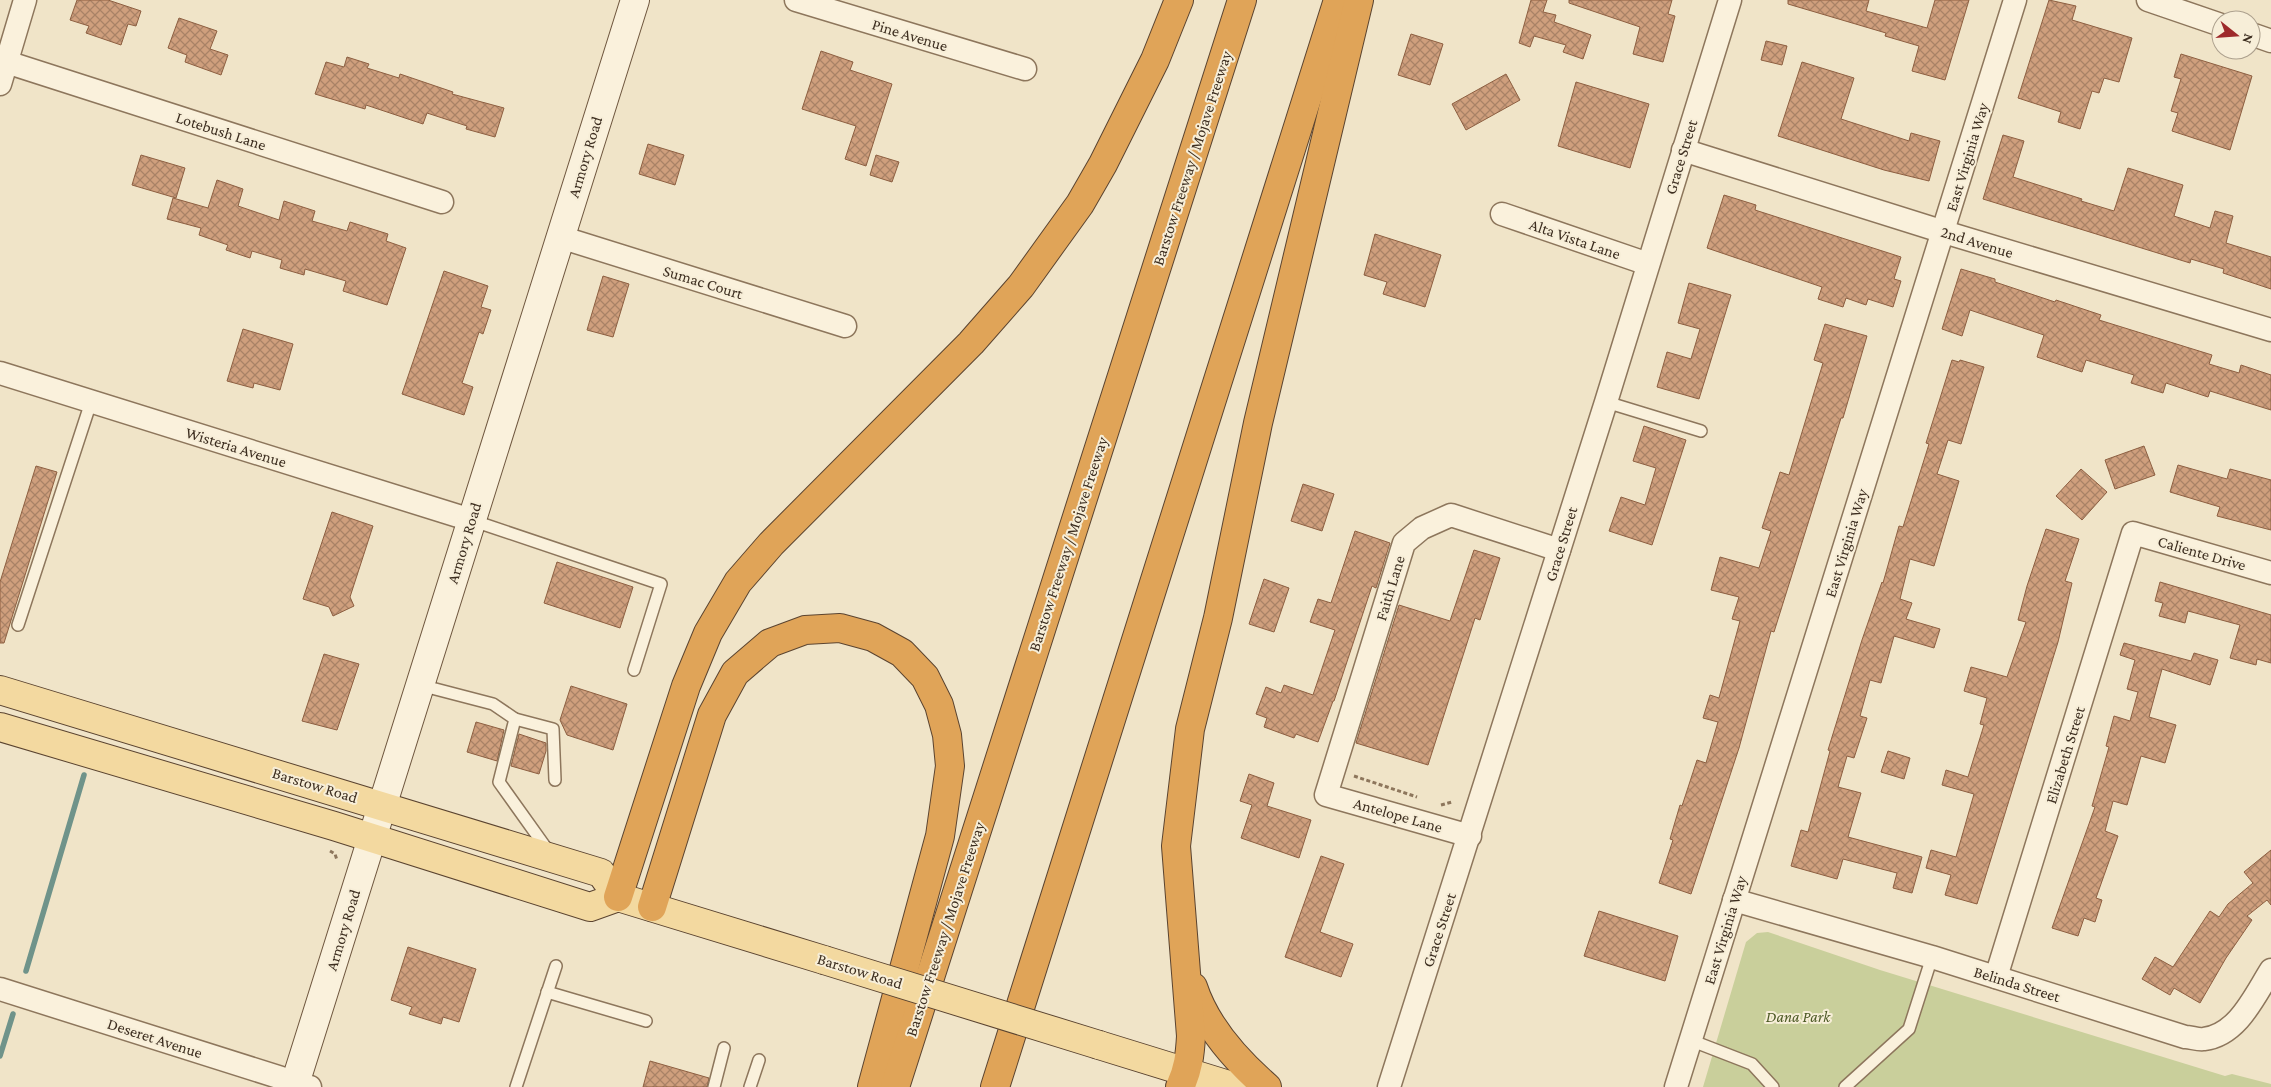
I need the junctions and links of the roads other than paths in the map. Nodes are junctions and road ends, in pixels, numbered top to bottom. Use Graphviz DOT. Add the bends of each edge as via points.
graph roads {
  1 [pos="26,0"];
  2 [pos="635,0"];
  3 [pos="796,0"];
  4 [pos="1180,0"];
  5 [pos="1242,0"];
  6 [pos="1338,0"];
  7 [pos="1359,0"];
  8 [pos="1730,0"];
  9 [pos="2016,0"];
  10 [pos="2148,0"];
  11 [pos="2211,22"];
  12 [pos="4,61"];
  13 [pos="1025,69"];
  14 [pos="0,84"];
  15 [pos="1683,150"];
  16 [pos="442,202"];
  17 [pos="1502,214"];
  18 [pos="1944,232"];
  19 [pos="560,237"];
  20 [pos="1648,264"];
  21 [pos="845,326"];
  22 [pos="2271,330"];
  23 [pos="0,374"];
  24 [pos="91,402"];
  25 [pos="1606,402"];
  26 [pos="1701,431"];
  27 [pos="471,520"];
  28 [pos="2133,533"];
  29 [pos="1559,550"];
  30 [pos="2271,573"];
  31 [pos="18,625"];
  32 [pos="634,670"];
  33 [pos="420,685"];
  34 [pos="0,690"];
  35 [pos="515,718"];
  36 [pos="0,727"];
  37 [pos="555,780"];
  38 [pos="1326,795"];
  39 [pos="382,805"];
  40 [pos="1470,836"];
  41 [pos="372,838"];
  42 [pos="555,859"];
  43 [pos="618,897"];
  44 [pos="1734,900"];
  45 [pos="652,907"];
  46 [pos="1932,957"];
  47 [pos="1185,962"];
  48 [pos="556,966"];
  49 [pos="2271,970"];
  50 [pos="1996,977"];
  51 [pos="0,989"];
  52 [pos="547,992"];
  53 [pos="646,1022"];
  54 [pos="1690,1040"];
  55 [pos="724,1048"];
  56 [pos="759,1060"];
  57 [pos="1183,1080"];
  58 [pos="299,1085"];
  59 [pos="516,1087"];
  60 [pos="714,1087"];
  61 [pos="750,1087"];
  62 [pos="872,1087"];
  63 [pos="894,1087"];
  64 [pos="994,1087"];
  65 [pos="1235,1087"];
  66 [pos="1267,1087"];
  67 [pos="1389,1087"];
  68 [pos="1676,1087"];
  69 [pos="1773,1087"];
  70 [pos="1845,1087"];
  1 -- 12 [label="street"];
  2 -- 19 [label="street, Armory Road"];
  3 -- 13 [label="street, Pine Avenue"];
  4 -- 43 [label="highway" via="1155,60 1103,164 1080,204 1021,286 971,343 770,544 738,582 708,633 686,686"];
  5 -- 63 [label="highway, Barstow Freeway / Mojave Freeway"];
  6 -- 64 [label="highway"];
  7 -- 47 [label="highway" via="1258,423 1218,618 1190,730 1176,846"];
  8 -- 15 [label="street, Grace Street"];
  9 -- 18 [label="street, East Virginia Way"];
  10 -- 11 [label="street"];
  12 -- 14 [label="street"];
  12 -- 16 [label="street, Lotebush Lane"];
  15 -- 18 [label="street, 2nd Avenue"];
  15 -- 20 [label="street, Grace Street"];
  17 -- 20 [label="street, Alta Vista Lane"];
  18 -- 22 [label="street, 2nd Avenue"];
  18 -- 44 [label="street, East Virginia Way"];
  19 -- 21 [label="street, Sumac Court"];
  19 -- 27 [label="street, Armory Road"];
  20 -- 25 [label="street, Grace Street"];
  23 -- 24 [label="street, Wisteria Avenue"];
  24 -- 27 [label="street, Wisteria Avenue"];
  24 -- 31 [label="lane"];
  25 -- 26 [label="lane"];
  25 -- 29 [label="street, Grace Street"];
  27 -- 32 [label="lane" via="661,584"];
  27 -- 33 [label="street, Armory Road"];
  28 -- 30 [label="street, Caliente Drive"];
  28 -- 50 [label="street, Elizabeth Street"];
  29 -- 38 [label="street, Faith Lane" via="1451,514 1422,528 1404,543"];
  29 -- 40 [label="street, Grace Street"];
  33 -- 35 [label="lane" via="492,704"];
  33 -- 39 [label="street, Armory Road"];
  34 -- 39 [label="main road, Barstow Road"];
  35 -- 37 [label="lane" via="553,729"];
  35 -- 42 [label="lane" via="500,782"];
  36 -- 41 [label="main road"];
  38 -- 40 [label="street, Antelope Lane"];
  39 -- 41 [label="street, Armory Road"];
  39 -- 42 [label="main road, Barstow Road"];
  40 -- 67 [label="street, Grace Street"];
  41 -- 43 [label="main road" via="590,907"];
  41 -- 58 [label="street, Armory Road"];
  42 -- 43 [label="main road, Barstow Road" via="601,873"];
  43 -- 45 [label="main road, Barstow Road"];
  44 -- 46 [label="street, Belinda Street"];
  44 -- 54 [label="street, East Virginia Way"];
  45 -- 57 [label="main road, Barstow Road, bridge" via="1099,1045"];
  45 -- 62 [label="highway" via="712,714 735,673 770,643 805,630 840,628 873,637 902,653 925,677 939,705 947,735 950,766 940,836"];
  46 -- 50 [label="street, Belinda Street"];
  46 -- 70 [label="lane" via="1909,1029"];
  47 -- 57 [label="highway" via="1191,1036"];
  47 -- 66 [label="highway" via="1195,994 1209,1022 1228,1049"];
  48 -- 52 [label="lane"];
  49 -- 50 [label="street, Belinda Street" via="2241,1017 2226,1031 2204,1039 2185,1037"];
  51 -- 58 [label="street, Deseret Avenue"];
  52 -- 53 [label="lane"];
  52 -- 59 [label="lane"];
  54 -- 68 [label="street, East Virginia Way"];
  54 -- 69 [label="lane" via="1752,1064"];
  55 -- 60 [label="lane"];
  56 -- 61 [label="lane"];
  57 -- 65 [label="main road, Barstow Road"];
}
